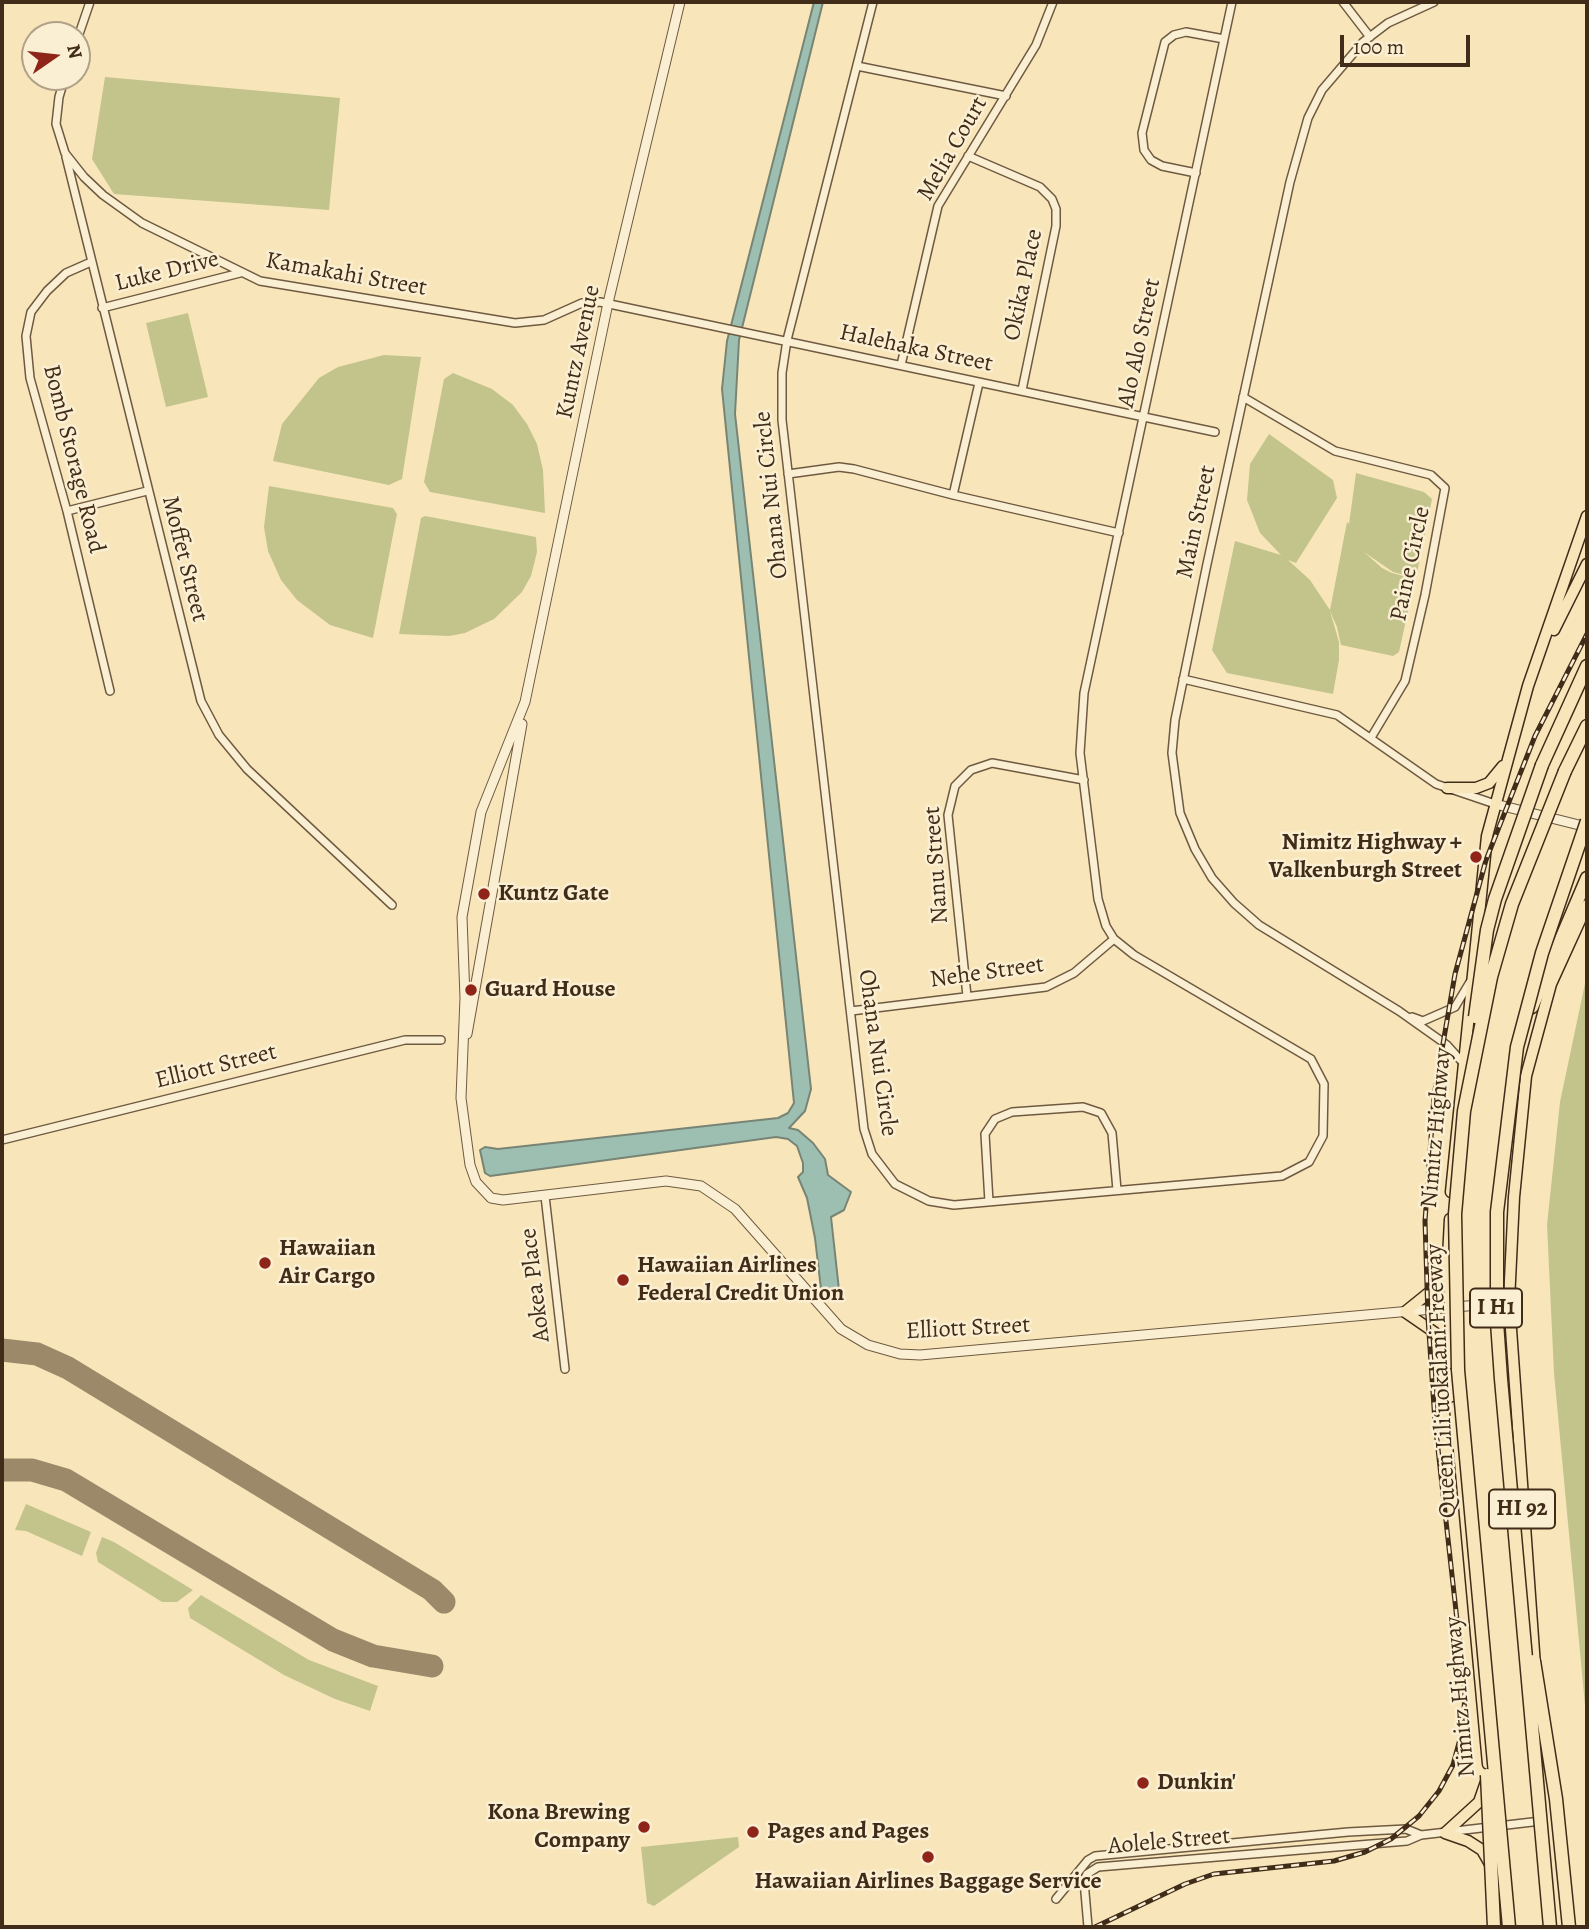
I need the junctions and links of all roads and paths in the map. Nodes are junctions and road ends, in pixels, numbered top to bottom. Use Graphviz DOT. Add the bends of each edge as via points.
graph roads {
  1 [pos="90,2"];
  2 [pos="680,2"];
  3 [pos="873,2"];
  4 [pos="1053,2"];
  5 [pos="1232,2"];
  6 [pos="1343,2"];
  7 [pos="1434,2"];
  8 [pos="84,21"];
  9 [pos="1370,37"];
  10 [pos="1224,39"];
  11 [pos="857,66"];
  12 [pos="61,91"];
  13 [pos="1006,96"];
  14 [pos="65,153"];
  15 [pos="968,156"];
  16 [pos="1196,173"];
  17 [pos="90,262"];
  18 [pos="240,273"];
  19 [pos="608,303"];
  20 [pos="102,308"];
  21 [pos="787,341"];
  22 [pos="901,365"];
  23 [pos="979,383"];
  24 [pos="1022,390"];
  25 [pos="1243,397"];
  26 [pos="1144,418"];
  27 [pos="1215,432"];
  28 [pos="788,474"];
  29 [pos="147,491"];
  30 [pos="953,495"];
  31 [pos="67,511"];
  32 [pos="1587,516"];
  33 [pos="1119,533"];
  34 [pos="1587,564"];
  35 [pos="1587,666"];
  36 [pos="1183,679"];
  37 [pos="1528,686"];
  38 [pos="110,691"];
  39 [pos="522,711"];
  40 [pos="1587,726"];
  41 [pos="1372,737"];
  42 [pos="1505,764"];
  43 [pos="1084,780"];
  44 [pos="1447,788"];
  45 [pos="1495,804"];
  46 [pos="1587,821"];
  47 [pos="1587,827"];
  48 [pos="1587,878"];
  49 [pos="392,905"];
  50 [pos="1587,905"];
  51 [pos="1114,939"];
  52 [pos="1474,975"];
  53 [pos="967,996"];
  54 [pos="851,1011"];
  55 [pos="1399,1011"];
  56 [pos="441,1040"];
  57 [pos="464,1043"];
  58 [pos="1517,1047"];
  59 [pos="1464,1064"];
  60 [pos="1464,1111"];
  61 [pos="2,1140"];
  62 [pos="1117,1189"];
  63 [pos="545,1196"];
  64 [pos="989,1202"];
  65 [pos="1448,1258"];
  66 [pos="1509,1301"];
  67 [pos="1450,1309"];
  68 [pos="1405,1312"];
  69 [pos="1452,1355"];
  70 [pos="565,1369"];
  71 [pos="1472,1534"];
  72 [pos="1519,1570"];
  73 [pos="1489,1775"];
  74 [pos="1548,1820"];
  75 [pos="1493,1824"];
  76 [pos="1445,1833"];
  77 [pos="1421,1835"];
  78 [pos="1310,1837"];
  79 [pos="1311,1848"];
  80 [pos="1127,1853"];
  81 [pos="1122,1865"];
  82 [pos="1497,1875"];
  83 [pos="1056,1899"];
  84 [pos="1088,1927"];
  85 [pos="1494,1927"];
  86 [pos="1503,1927"];
  87 [pos="1509,1927"];
  88 [pos="1550,1927"];
  89 [pos="1558,1927"];
  90 [pos="1569,1927"];
  1 -- 8 [label="street"];
  2 -- 19 [label="street, Kuntz Avenue"];
  3 -- 11 [label="street, Ohana Nui Circle"];
  4 -- 13 [label="street, Melia Court" via="1036,45"];
  5 -- 10 [label="street, Alo Alo Street"];
  6 -- 9 [label="street"];
  7 -- 9 [label="street, Main Street" via="1388,23"];
  9 -- 25 [label="street, Main Street" via="1341,64 1308,118"];
  10 -- 16 [label="street, Alo Alo Street"];
  10 -- 16 [label="street" via="1186,32 1165,42 1142,133 1143,150 1154,162"];
  11 -- 13 [label="street"];
  11 -- 21 [label="street, Ohana Nui Circle"];
  12 -- 14 [label="street, Kamakahi Street" via="57,124"];
  13 -- 15 [label="street, Melia Court"];
  14 -- 17 [label="street, Moffet Street"];
  14 -- 18 [label="street, Kamakahi Street" via="103,195 142,223"];
  15 -- 22 [label="street, Melia Court" via="932,225"];
  15 -- 24 [label="street, Okika Place" via="1040,187 1056,209"];
  16 -- 26 [label="street, Alo Alo Street"];
  17 -- 20 [label="street, Moffet Street"];
  17 -- 31 [label="street, Bomb Storage Road" via="47,290 32,312 26,336 30,378"];
  18 -- 19 [label="street, Kamakahi Street" via="260,281 515,323 544,320 582,303"];
  18 -- 20 [label="street, Luke Drive"];
  19 -- 21 [label="street, Halehaka Street"];
  19 -- 39 [label="street, Kuntz Avenue"];
  20 -- 29 [label="street, Moffet Street"];
  21 -- 22 [label="street, Halehaka Street"];
  21 -- 28 [label="street, Ohana Nui Circle" via="781,395"];
  22 -- 23 [label="street, Halehaka Street"];
  23 -- 24 [label="street, Halehaka Street"];
  23 -- 30 [label="street"];
  24 -- 26 [label="street, Halehaka Street"];
  25 -- 36 [label="street, Main Street"];
  25 -- 41 [label="street, Paine Circle" via="1335,451 1431,475 1445,488 1405,681"];
  26 -- 27 [label="street, Halehaka Street"];
  26 -- 33 [label="street, Alo Alo Street"];
  28 -- 30 [label="street" via="839,467"];
  28 -- 54 [label="street, Ohana Nui Circle"];
  29 -- 31 [label="street"];
  29 -- 49 [label="street, Moffet Street" via="201,701 219,735 247,769"];
  30 -- 33 [label="street"];
  31 -- 38 [label="street, Bomb Storage Road"];
  32 -- 37 [label="main road, Nimitz Highway / HI 92"];
  33 -- 43 [label="street, Alo Alo Street" via="1084,693 1079,733"];
  34 -- 37 [label="main road"];
  35 -- 60 [label="highway, bridge" via="1542,765 1487,930"];
  36 -- 41 [label="street" via="1315,707"];
  36 -- 55 [label="street, Main Street" via="1173,742 1175,786 1180,813 1212,878 1259,925"];
  37 -- 42 [label="main road, Nimitz Highway / HI 92"];
  39 -- 57 [label="street, Kuntz Avenue" via="521,740"];
  39 -- 57 [label="street, Kuntz Avenue" via="481,812 462,917"];
  40 -- 60 [label="highway, Queen Liliʻuokalani Freeway / I H1, bridge" via="1525,870 1494,965"];
  41 -- 44 [label="street"];
  42 -- 44 [label="main road" via="1489,783 1476,789"];
  42 -- 45 [label="main road, Nimitz Highway / HI 92"];
  43 -- 51 [label="street" via="1098,899"];
  43 -- 53 [label="street, Nanu Street" via="999,763 971,770 955,786 948,815"];
  44 -- 45 [label="street"];
  45 -- 47 [label="street"];
  45 -- 52 [label="main road, Nimitz Highway / HI 92"];
  46 -- 58 [label="highway, I H1, bridge" via="1542,953"];
  48 -- 58 [label="highway, bridge"];
  50 -- 66 [label="main road, HI 92" via="1550,984 1526,1076"];
  51 -- 53 [label="street, Nehe Street" via="1056,984"];
  51 -- 62 [label="street, Ohana Nui Circle" via="1306,1054 1320,1071 1325,1091 1321,1143 1314,1157 1296,1171 1282,1176"];
  52 -- 55 [label="street, Main Street" via="1455,1007 1435,1018 1423,1021"];
  52 -- 59 [label="main road, Nimitz Highway / HI 92"];
  53 -- 54 [label="street, Nehe Street"];
  54 -- 64 [label="street, Ohana Nui Circle" via="864,1129 878,1165 905,1191 929,1201 954,1205"];
  55 -- 59 [label="street, Main Street" via="1447,1045"];
  56 -- 61 [label="street, Elliott Street" via="405,1040"];
  57 -- 63 [label="street, Elliott Street" via="461,1098 476,1182 484,1194 497,1200"];
  58 -- 72 [label="highway, I H1, bridge" via="1500,1171 1496,1269 1500,1368"];
  59 -- 65 [label="main road, Nimitz Highway / HI 92"];
  60 -- 71 [label="highway, Queen Liliʻuokalani Freeway / I H1, bridge" via="1454,1275"];
  62 -- 64 [label="street, Ohana Nui Circle"];
  62 -- 64 [label="street" via="1112,1133 1101,1113 1089,1107 1012,1112 995,1119 985,1134"];
  63 -- 68 [label="street, Elliott Street" via="666,1181 701,1186 735,1209 841,1329 868,1345 900,1354"];
  63 -- 70 [label="street, Aokea Place"];
  65 -- 67 [label="main road, Nimitz Highway / HI 92"];
  65 -- 68 [label="main road" via="1436,1287"];
  66 -- 67 [label="street, Elliott Street"];
  66 -- 74 [label="main road, HI 92"];
  67 -- 68 [label="street, Elliott Street"];
  67 -- 69 [label="main road, Nimitz Highway / HI 92"];
  68 -- 69 [label="main road" via="1434,1332"];
  69 -- 73 [label="main road, Nimitz Highway / HI 92"];
  71 -- 85 [label="highway, bridge"];
  71 -- 87 [label="highway, Queen Liliʻuokalani Freeway / I H1, bridge"];
  72 -- 88 [label="highway, I H1, bridge"];
  72 -- 90 [label="highway, bridge" via="1553,1779"];
  73 -- 75 [label="main road, Nimitz Highway / HI 92"];
  73 -- 76 [label="main road" via="1479,1802"];
  74 -- 75 [label="street, Aolele Street"];
  74 -- 89 [label="main road, HI 92"];
  75 -- 76 [label="street, Aolele Street"];
  75 -- 82 [label="main road, Nimitz Highway / HI 92"];
  76 -- 77 [label="street, Aolele Street"];
  76 -- 82 [label="main road" via="1482,1850"];
  77 -- 78 [label="street, Aolele Street" via="1406,1829"];
  77 -- 79 [label="street, Aolele Street" via="1407,1841"];
  78 -- 79 [label="street"];
  78 -- 80 [label="street, Aolele Street"];
  79 -- 81 [label="street, Aolele Street"];
  80 -- 81 [label="street"];
  80 -- 83 [label="street, Aolele Street" via="1087,1860"];
  81 -- 84 [label="street, Aolele Street" via="1098,1867 1087,1874"];
  82 -- 86 [label="main road, Nimitz Highway / HI 92"];
}
